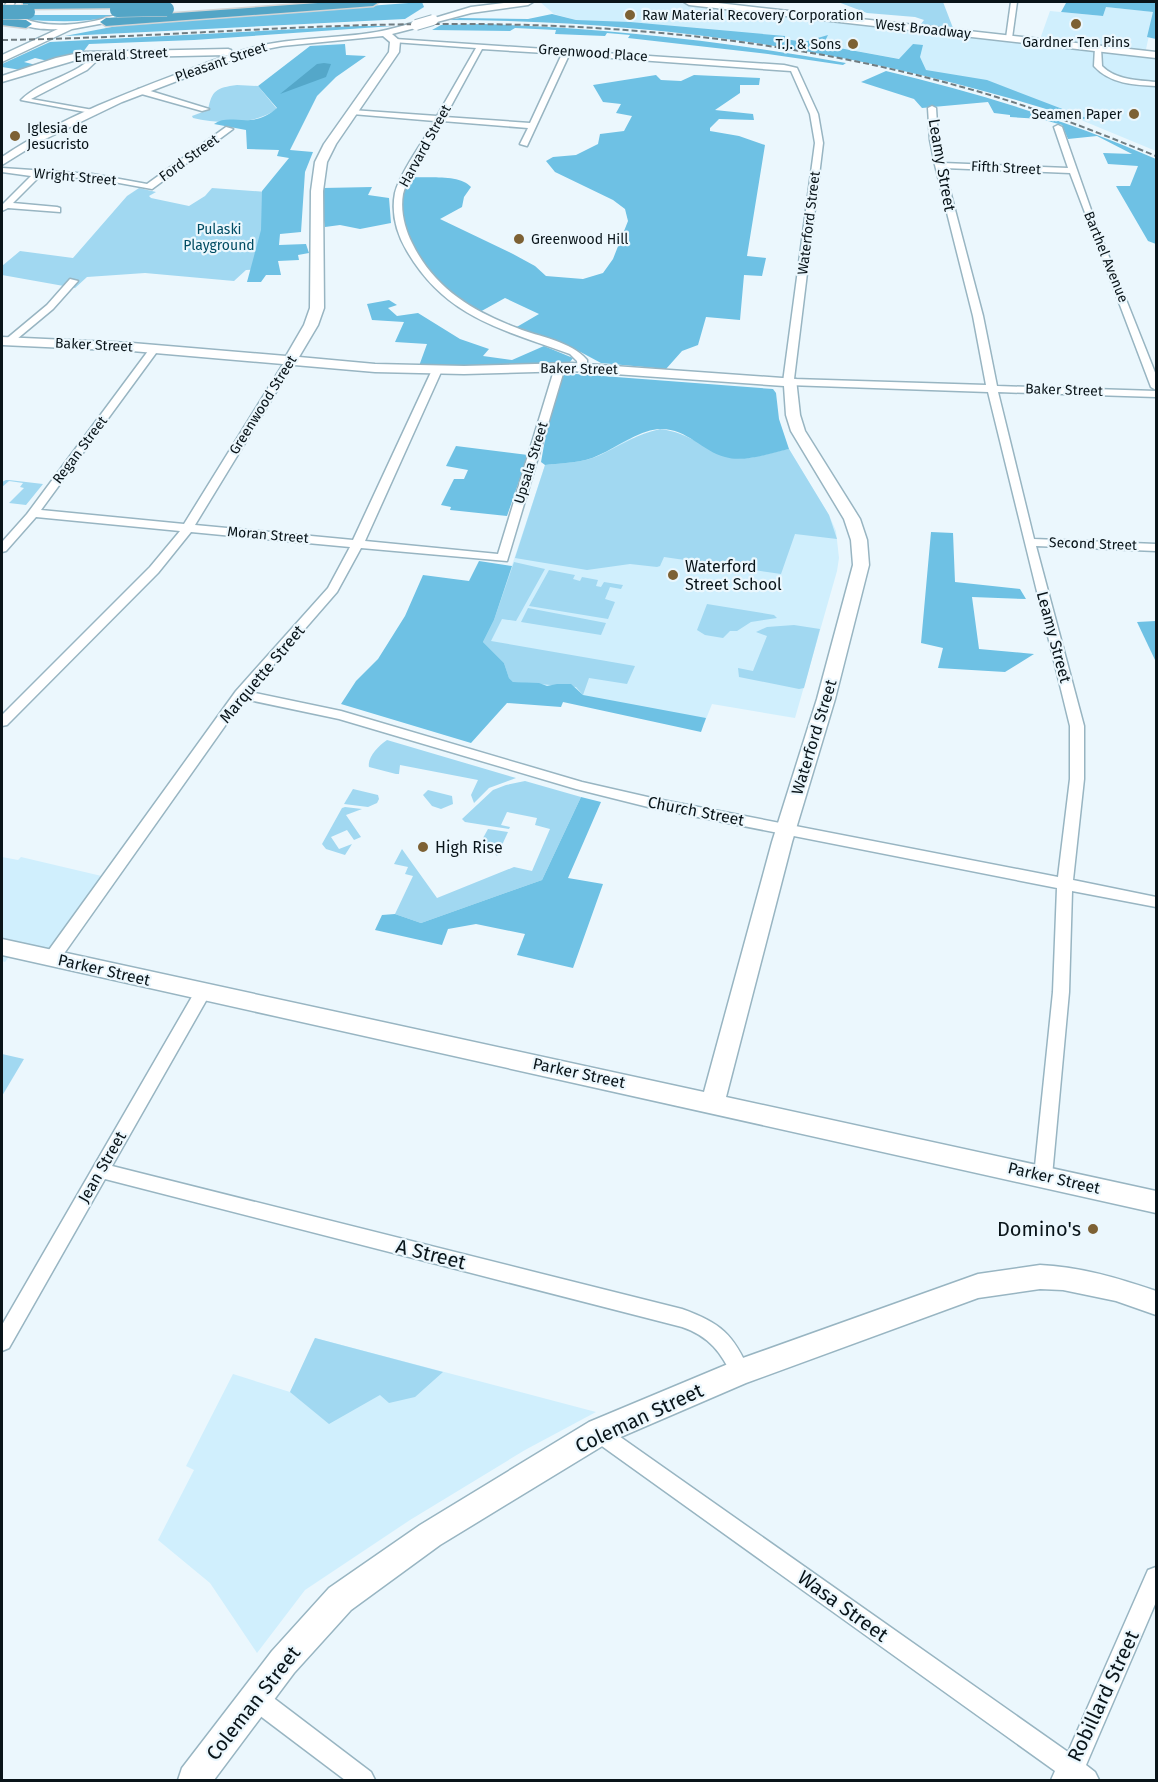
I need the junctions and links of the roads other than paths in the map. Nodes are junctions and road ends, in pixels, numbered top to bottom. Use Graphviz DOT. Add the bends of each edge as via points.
graph roads {
  1 [pos="11,2"];
  2 [pos="144,2"];
  3 [pos="304,2"];
  4 [pos="373,2"];
  5 [pos="528,2"];
  6 [pos="689,2"];
  7 [pos="1014,2"];
  8 [pos="171,4"];
  9 [pos="2,5"];
  10 [pos="2,12"];
  11 [pos="28,17"];
  12 [pos="2,21"];
  13 [pos="106,22"];
  14 [pos="79,26"];
  15 [pos="390,37"];
  16 [pos="1009,38"];
  17 [pos="36,42"];
  18 [pos="482,45"];
  19 [pos="1097,48"];
  20 [pos="567,51"];
  21 [pos="244,52"];
  22 [pos="100,54"];
  23 [pos="1156,55"];
  24 [pos="2,57"];
  25 [pos="792,69"];
  26 [pos="2,79"];
  27 [pos="1156,84"];
  28 [pos="141,91"];
  29 [pos="932,108"];
  30 [pos="205,109"];
  31 [pos="93,112"];
  32 [pos="352,112"];
  33 [pos="440,119"];
  34 [pos="533,126"];
  35 [pos="1058,127"];
  36 [pos="229,129"];
  37 [pos="524,144"];
  38 [pos="2,162"];
  39 [pos="939,165"];
  40 [pos="2,170"];
  41 [pos="1073,171"];
  42 [pos="37,174"];
  43 [pos="149,187"];
  44 [pos="4,207"];
  45 [pos="57,210"];
  46 [pos="74,281"];
  47 [pos="4,343"];
  48 [pos="154,349"];
  49 [pos="290,361"];
  50 [pos="560,367"];
  51 [pos="582,368"];
  52 [pos="437,370"];
  53 [pos="790,382"];
  54 [pos="1156,387"];
  55 [pos="992,388"];
  56 [pos="1156,393"];
  57 [pos="33,513"];
  58 [pos="188,527"];
  59 [pos="1030,542"];
  60 [pos="358,543"];
  61 [pos="1156,547"];
  62 [pos="2,549"];
  63 [pos="503,558"];
  64 [pos="242,694"];
  65 [pos="2,722"];
  66 [pos="786,830"];
  67 [pos="1065,884"];
  68 [pos="1156,902"];
  69 [pos="2,947"];
  70 [pos="52,958"];
  71 [pos="203,992"];
  72 [pos="713,1102"];
  73 [pos="100,1170"];
  74 [pos="1043,1176"];
  75 [pos="1156,1202"];
  76 [pos="1156,1303"];
  77 [pos="2,1342"];
  78 [pos="740,1372"];
  79 [pos="599,1432"];
  80 [pos="1156,1578"];
  81 [pos="255,1698"];
  82 [pos="1073,1776"];
  83 [pos="194,1780"];
  84 [pos="363,1780"];
  1 -- 11 [label="street" via="6,8 8,15"];
  2 -- 13 [label="street" via="131,13"];
  3 -- 8 [label="highway"];
  4 -- 13 [label="highway"];
  5 -- 15 [label="street, Pleasant Street, bridge" via="477,8 416,25"];
  6 -- 16 [label="street, West Broadway"];
  7 -- 16 [label="street"];
  8 -- 11 [label="highway, bridge"];
  9 -- 11 [label="highway"];
  10 -- 11 [label="highway, bridge"];
  11 -- 12 [label="highway"];
  11 -- 14 [label="street"];
  11 -- 17 [label="street" via="44,31"];
  13 -- 14 [label="street"];
  14 -- 17 [label="street"];
  15 -- 18 [label="street, Greenwood Place"];
  15 -- 21 [label="street, Pleasant Street" via="282,43"];
  15 -- 32 [label="street, Greenwood Street" via="392,55"];
  16 -- 19 [label="street, West Broadway"];
  17 -- 24 [label="street"];
  18 -- 20 [label="street, Greenwood Place"];
  18 -- 33 [label="street, Harvard Street"];
  19 -- 23 [label="street, West Broadway"];
  19 -- 27 [label="street" via="1097,64 1102,71 1128,81"];
  20 -- 25 [label="street, Greenwood Place"];
  20 -- 34 [label="street"];
  21 -- 22 [label="street, Emerald Street"];
  21 -- 28 [label="street, Pleasant Street"];
  22 -- 26 [label="street, Emerald Street" via="68,57"];
  22 -- 31 [label="street" via="91,65 25,100"];
  25 -- 53 [label="street, Waterford Street" via="814,111 819,143"];
  28 -- 30 [label="street"];
  28 -- 31 [label="street, Pleasant Street"];
  29 -- 39 [label="street, Leamy Street"];
  31 -- 38 [label="street, Pleasant Street" via="35,140"];
  32 -- 33 [label="street"];
  32 -- 49 [label="street, Greenwood Street" via="321,162 317,191 316,312"];
  33 -- 34 [label="street"];
  33 -- 51 [label="street, Harvard Street" via="399,194 400,224 414,256 432,283 457,304 573,352 582,360"];
  34 -- 37 [label="street"];
  35 -- 41 [label="street, Barthel Avenue"];
  36 -- 43 [label="street, Ford Street"];
  39 -- 41 [label="street, Fifth Street"];
  39 -- 55 [label="street, Leamy Street" via="978,316"];
  40 -- 42 [label="street, Wright Street"];
  41 -- 54 [label="street, Barthel Avenue"];
  42 -- 43 [label="street, Wright Street" via="92,176"];
  42 -- 44 [label="street"];
  44 -- 45 [label="street"];
  46 -- 47 [label="street" via="50,307"];
  47 -- 48 [label="street, Baker Street"];
  48 -- 49 [label="street, Baker Street"];
  48 -- 57 [label="street, Regan Street"];
  49 -- 52 [label="street, Baker Street"];
  49 -- 58 [label="street, Greenwood Street"];
  50 -- 51 [label="street, Baker Street"];
  50 -- 52 [label="street, Baker Street"];
  50 -- 63 [label="street, Upsala Street"];
  51 -- 53 [label="street, Baker Street"];
  52 -- 60 [label="street, Marquette Street"];
  53 -- 55 [label="street, Baker Street"];
  53 -- 66 [label="street, Waterford Street" via="798,431 852,519 861,555 824,705"];
  55 -- 56 [label="street, Baker Street"];
  55 -- 59 [label="street, Leamy Street"];
  57 -- 58 [label="street, Moran Street"];
  57 -- 62 [label="street, Regan Street"];
  58 -- 60 [label="street, Moran Street"];
  58 -- 65 [label="street, Greenwood Street" via="154,570"];
  59 -- 61 [label="street, Second Street"];
  59 -- 67 [label="street, Leamy Street" via="1077,726 1077,779"];
  60 -- 63 [label="street, Moran Street"];
  60 -- 64 [label="street, Marquette Street" via="325,602"];
  64 -- 66 [label="street, Church Street" via="341,715 581,786"];
  64 -- 70 [label="street, Marquette Street"];
  66 -- 67 [label="street, Church Street"];
  66 -- 72 [label="street, Waterford Street"];
  67 -- 68 [label="street, Church Street"];
  67 -- 74 [label="street, Leamy Street" via="1060,992"];
  69 -- 70 [label="street, Parker Street"];
  70 -- 71 [label="street, Parker Street"];
  71 -- 72 [label="street, Parker Street"];
  71 -- 73 [label="street, Jean Street"];
  72 -- 74 [label="street, Parker Street"];
  73 -- 77 [label="street, Jean Street"];
  73 -- 78 [label="street, A Street" via="682,1318 726,1342"];
  74 -- 75 [label="street, Parker Street"];
  76 -- 78 [label="street, Coleman Street" via="1116,1289 1063,1278 1005,1280 940,1298"];
  78 -- 79 [label="street, Coleman Street"];
  79 -- 81 [label="street, Coleman Street" via="430,1535 340,1599"];
  79 -- 82 [label="street, Wasa Street"];
  80 -- 82 [label="street, Robillard Street" via="1075,1761"];
  81 -- 83 [label="street, Coleman Street"];
  81 -- 84 [label="street"];
}
